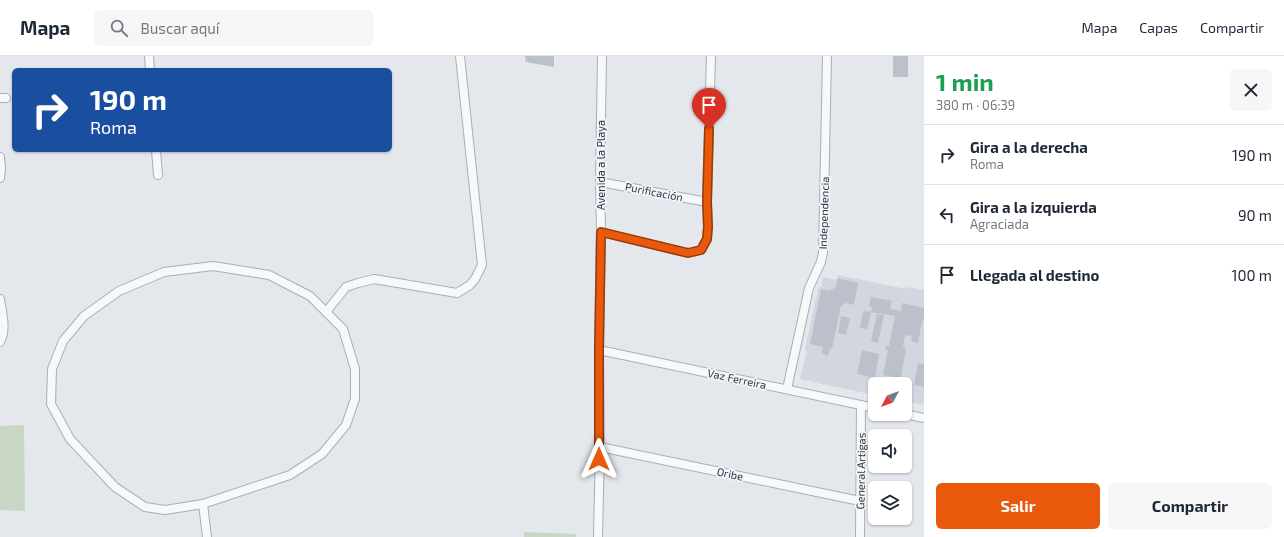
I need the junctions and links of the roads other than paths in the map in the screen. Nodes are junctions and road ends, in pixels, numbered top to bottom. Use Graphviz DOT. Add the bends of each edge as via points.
graph roads {
  1 [pos="149,56"];
  2 [pos="460,56"];
  3 [pos="602,56"];
  4 [pos="711,56"];
  5 [pos="827,56"];
  6 [pos="150,68"];
  7 [pos="156,152"];
  8 [pos="0,157"];
  9 [pos="158,175"];
  10 [pos="0,178"];
  11 [pos="600,182"];
  12 [pos="707,202"];
  13 [pos="601,232"];
  14 [pos="0,299"];
  15 [pos="326,312"];
  16 [pos="0,342"];
  17 [pos="599,350"];
  18 [pos="787,389"];
  19 [pos="861,405"];
  20 [pos="868,406"];
  21 [pos="912,415"];
  22 [pos="924,418"];
  23 [pos="600,447"];
  24 [pos="860,501"];
  25 [pos="204,504"];
  26 [pos="207,537"];
  27 [pos="598,537"];
  28 [pos="860,537"];
  1 -- 6 [label="street"];
  2 -- 15 [label="street" via="482,265 475,279 470,286 457,292 374,279 346,287"];
  3 -- 11 [label="street, Avenida a la Playa"];
  4 -- 12 [label="street"];
  5 -- 18 [label="street, Independencia" via="823,253 809,288"];
  7 -- 9 [label="street"];
  8 -- 10 [label="street"];
  11 -- 12 [label="street, Purificación"];
  11 -- 13 [label="street, Avenida a la Playa"];
  12 -- 13 [label="street" via="707,239 701,250 688,253"];
  13 -- 17 [label="street, Avenida a la Playa"];
  14 -- 16 [label="street" via="4,324"];
  15 -- 25 [label="street" via="343,329 355,370 355,399 346,425 322,454 290,475"];
  15 -- 25 [label="street" via="310,296 269,275 213,266 164,272 119,291 84,316 63,341 52,369 51,404 70,439 115,487 145,507 165,510"];
  17 -- 18 [label="street, Vaz Ferreira"];
  17 -- 23 [label="street, Avenida a la Playa"];
  18 -- 19 [label="street, Vaz Ferreira"];
  19 -- 20 [label="street, Vaz Ferreira"];
  19 -- 24 [label="street, General Artigas"];
  21 -- 22 [label="street"];
  23 -- 24 [label="street, Oribe"];
  23 -- 27 [label="street, Avenida a la Playa"];
  24 -- 28 [label="street, General Artigas"];
  25 -- 26 [label="street"];
}
